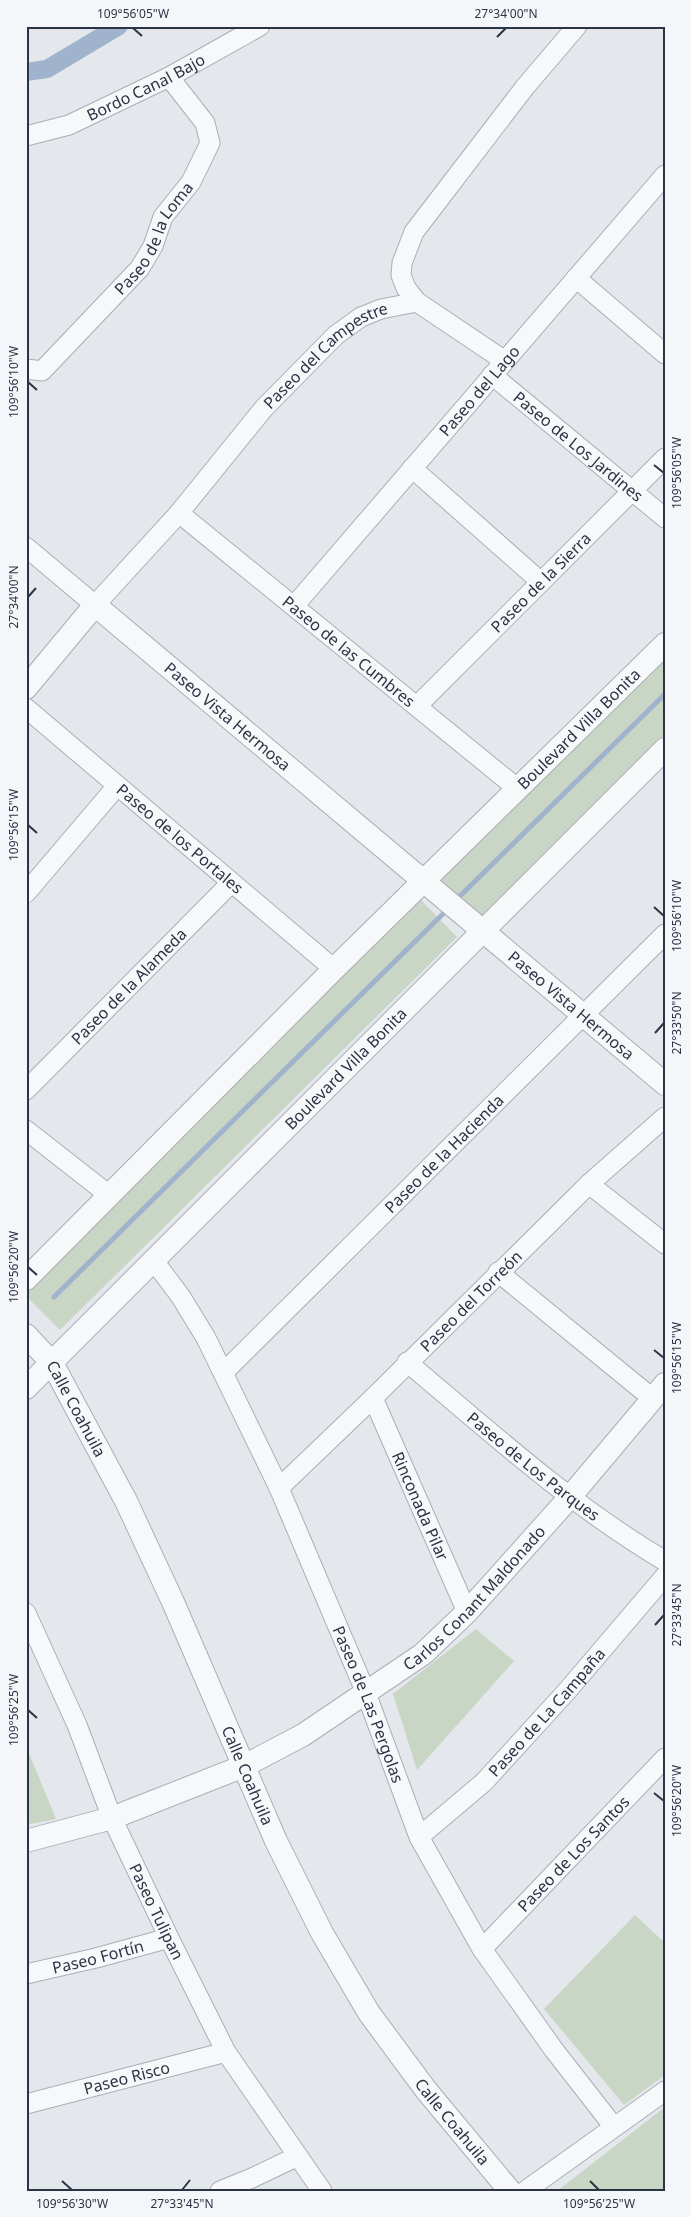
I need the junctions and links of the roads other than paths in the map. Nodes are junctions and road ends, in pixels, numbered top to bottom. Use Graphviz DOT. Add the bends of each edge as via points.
graph roads {
  1 [pos="260,26"];
  2 [pos="569,27"];
  3 [pos="169,77"];
  4 [pos="26,136"];
  5 [pos="662,183"];
  6 [pos="576,278"];
  7 [pos="417,302"];
  8 [pos="665,354"];
  9 [pos="498,368"];
  10 [pos="26,369"];
  11 [pos="665,458"];
  12 [pos="412,468"];
  13 [pos="632,491"];
  14 [pos="179,513"];
  15 [pos="665,518"];
  16 [pos="26,548"];
  17 [pos="541,582"];
  18 [pos="95,605"];
  19 [pos="294,606"];
  20 [pos="665,644"];
  21 [pos="26,688"];
  22 [pos="417,706"];
  23 [pos="26,708"];
  24 [pos="665,749"];
  25 [pos="117,786"];
  26 [pos="518,789"];
  27 [pos="427,882"];
  28 [pos="231,883"];
  29 [pos="26,893"];
  30 [pos="480,928"];
  31 [pos="665,934"];
  32 [pos="334,969"];
  33 [pos="582,1015"];
  34 [pos="665,1084"];
  35 [pos="26,1090"];
  36 [pos="665,1117"];
  37 [pos="26,1130"];
  38 [pos="589,1184"];
  39 [pos="109,1195"];
  40 [pos="665,1244"];
  41 [pos="154,1261"];
  42 [pos="498,1272"];
  43 [pos="26,1279"];
  44 [pos="26,1335"];
  45 [pos="49,1359"];
  46 [pos="407,1362"];
  47 [pos="224,1372"];
  48 [pos="26,1388"];
  49 [pos="658,1391"];
  50 [pos="372,1398"];
  51 [pos="279,1488"];
  52 [pos="570,1497"];
  53 [pos="665,1561"];
  54 [pos="665,1576"];
  55 [pos="467,1612"];
  56 [pos="26,1613"];
  57 [pos="366,1693"];
  58 [pos="244,1766"];
  59 [pos="661,1769"];
  60 [pos="112,1818"];
  61 [pos="419,1837"];
  62 [pos="26,1841"];
  63 [pos="169,1938"];
  64 [pos="482,1949"];
  65 [pos="26,1974"];
  66 [pos="226,2052"];
  67 [pos="665,2091"];
  68 [pos="26,2104"];
  69 [pos="614,2127"];
  70 [pos="298,2156"];
  71 [pos="220,2191"];
  72 [pos="322,2191"];
  73 [pos="510,2191"];
  74 [pos="525,2191"];
  1 -- 3 [label="street, Bordo Canal Bajo"];
  2 -- 7 [label="street" via="414,232 406,249 401,276"];
  3 -- 4 [label="street, Bordo Canal Bajo" via="69,125"];
  3 -- 10 [label="street, Paseo de la Loma" via="205,123 210,143 191,182 163,217 153,246 140,268 42,371"];
  5 -- 6 [label="street, Paseo del Lago"];
  6 -- 8 [label="street"];
  6 -- 9 [label="street, Paseo del Lago"];
  7 -- 9 [label="street, Paseo de Los Jardines"];
  7 -- 14 [label="street, Paseo del Campestre" via="381,309 361,317 336,335 264,408"];
  9 -- 12 [label="street, Paseo del Lago"];
  9 -- 13 [label="street, Paseo de Los Jardines"];
  11 -- 13 [label="street, Paseo de la Sierra"];
  12 -- 17 [label="street"];
  12 -- 19 [label="street, Paseo del Lago"];
  13 -- 15 [label="street, Paseo de Los Jardines"];
  13 -- 17 [label="street, Paseo de la Sierra"];
  14 -- 18 [label="street, Paseo del Campestre"];
  14 -- 19 [label="street, Paseo de las Cumbres"];
  16 -- 18 [label="street, Paseo Vista Hermosa"];
  17 -- 22 [label="street, Paseo de la Sierra"];
  18 -- 21 [label="street, Paseo del Campestre"];
  18 -- 27 [label="street, Paseo Vista Hermosa"];
  19 -- 22 [label="street, Paseo de las Cumbres"];
  20 -- 26 [label="street, Boulevard Villa Bonita"];
  22 -- 26 [label="street, Paseo de las Cumbres"];
  23 -- 25 [label="street, Paseo de los Portales"];
  24 -- 30 [label="street, Boulevard Villa Bonita"];
  25 -- 28 [label="street, Paseo de los Portales"];
  25 -- 29 [label="street"];
  26 -- 27 [label="street, Boulevard Villa Bonita"];
  27 -- 30 [label="street, Paseo Vista Hermosa"];
  27 -- 32 [label="street, Boulevard Villa Bonita"];
  28 -- 32 [label="street, Paseo de los Portales"];
  28 -- 35 [label="street, Paseo de la Alameda"];
  30 -- 33 [label="street, Paseo Vista Hermosa"];
  30 -- 41 [label="street, Boulevard Villa Bonita"];
  31 -- 33 [label="street, Paseo de la Hacienda"];
  32 -- 39 [label="street, Boulevard Villa Bonita"];
  33 -- 34 [label="street, Paseo Vista Hermosa"];
  33 -- 47 [label="street, Paseo de la Hacienda"];
  36 -- 38 [label="street, Paseo del Torreón"];
  37 -- 39 [label="street"];
  38 -- 40 [label="street"];
  38 -- 42 [label="street, Paseo del Torreón"];
  39 -- 43 [label="street, Boulevard Villa Bonita"];
  41 -- 45 [label="street, Boulevard Villa Bonita"];
  41 -- 47 [label="street, Paseo de Las Pergolas" via="180,1296"];
  42 -- 46 [label="street, Paseo del Torreón"];
  42 -- 49 [label="street"];
  44 -- 45 [label="street, Calle Coahuila"];
  45 -- 48 [label="street, Boulevard Villa Bonita"];
  45 -- 58 [label="street, Calle Coahuila" via="130,1510 174,1602"];
  46 -- 50 [label="street, Paseo del Torreón"];
  46 -- 52 [label="street, Paseo de Los Parques"];
  47 -- 51 [label="street, Paseo de Las Pergolas"];
  49 -- 52 [label="street, Carlos Conant Maldonado"];
  50 -- 51 [label="street, Paseo del Torreón"];
  50 -- 55 [label="street, Rinconada Pilar"];
  51 -- 57 [label="street, Paseo de Las Pergolas"];
  52 -- 53 [label="street, Paseo de Los Parques"];
  52 -- 55 [label="street, Carlos Conant Maldonado"];
  54 -- 61 [label="street, Paseo de La Campaña" via="484,1782"];
  55 -- 57 [label="street, Carlos Conant Maldonado" via="423,1654"];
  56 -- 60 [label="street, Paseo Tulipan" via="77,1725"];
  57 -- 58 [label="street, Carlos Conant Maldonado" via="303,1734"];
  57 -- 61 [label="street, Paseo de Las Pergolas"];
  58 -- 60 [label="street, Carlos Conant Maldonado"];
  58 -- 73 [label="street, Calle Coahuila" via="317,1925 369,2013 426,2090"];
  59 -- 64 [label="street, Paseo de Los Santos"];
  60 -- 62 [label="street, Carlos Conant Maldonado"];
  60 -- 63 [label="street, Paseo Tulipan"];
  61 -- 64 [label="street, Paseo de Las Pergolas"];
  63 -- 65 [label="street, Paseo Fortín"];
  63 -- 66 [label="street, Paseo Tulipan"];
  64 -- 69 [label="street, Paseo de Las Pergolas"];
  66 -- 68 [label="street, Paseo Risco"];
  66 -- 70 [label="street, Paseo Tulipan"];
  67 -- 69 [label="street"];
  69 -- 74 [label="street"];
  70 -- 71 [label="street"];
  70 -- 72 [label="street, Paseo Tulipan"];
}
